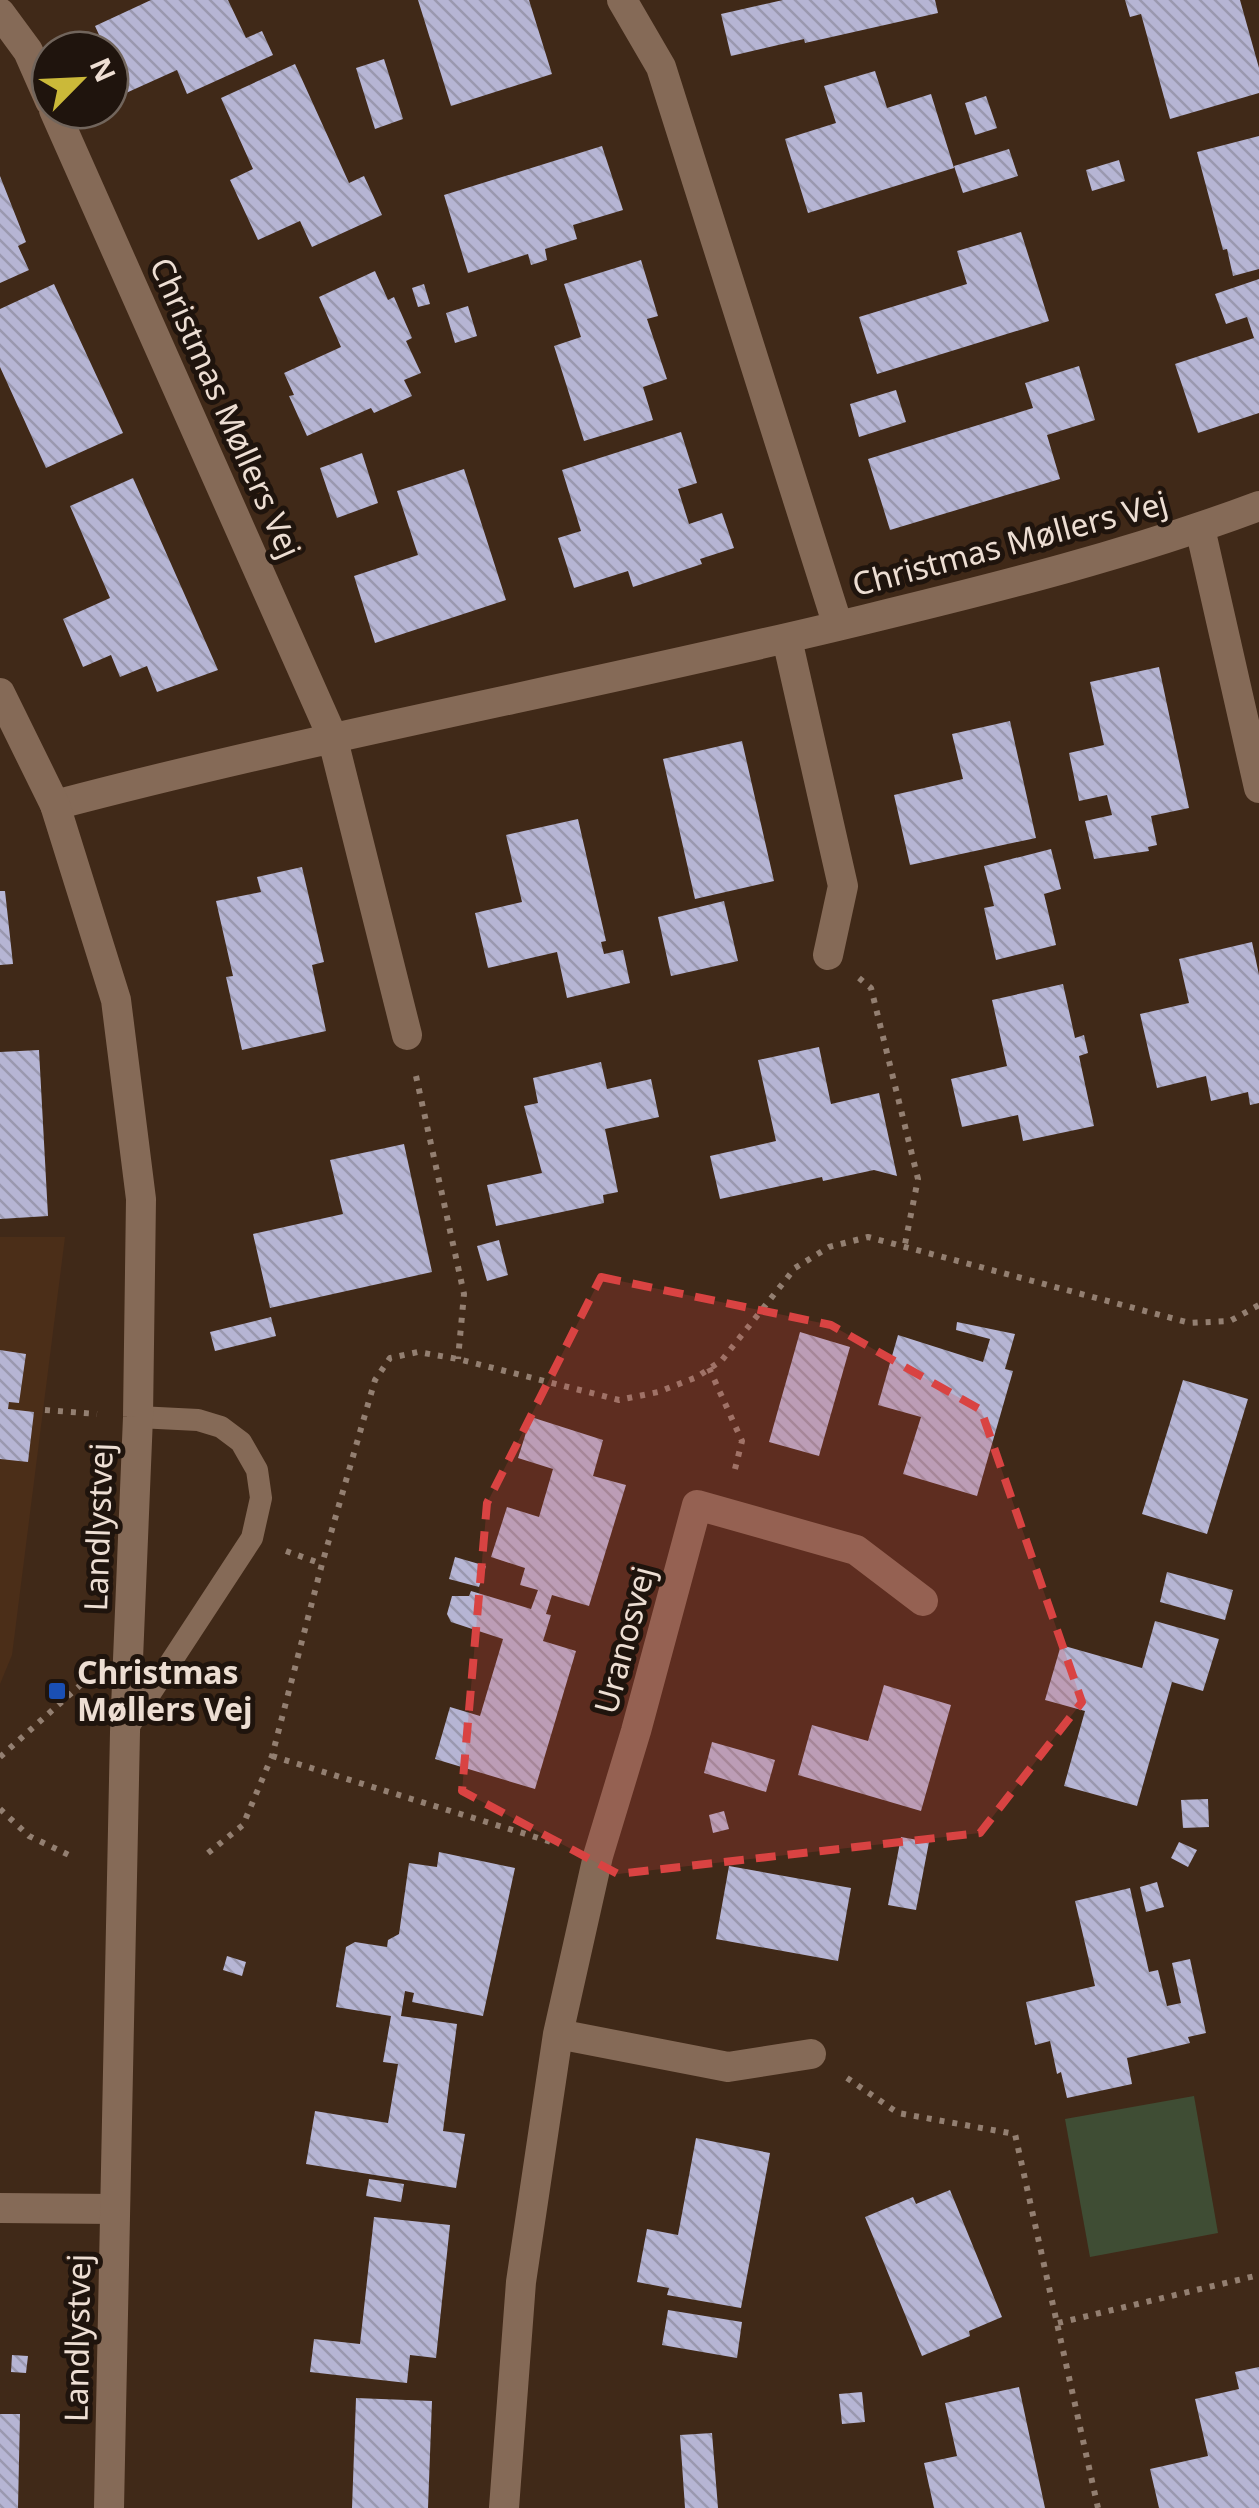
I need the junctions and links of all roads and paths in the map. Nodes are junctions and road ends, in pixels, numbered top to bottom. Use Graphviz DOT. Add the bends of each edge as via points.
graph roads {
  1 [pos="622,0"];
  2 [pos="0,13"];
  3 [pos="30,56"];
  4 [pos="63,130"];
  5 [pos="1259,506"];
  6 [pos="1200,528"];
  7 [pos="838,626"];
  8 [pos="787,639"];
  9 [pos="0,693"];
  10 [pos="332,736"];
  11 [pos="1259,788"];
  12 [pos="55,804"];
  13 [pos="828,955"];
  14 [pos="406,1035"];
  15 [pos="905,1244"];
  16 [pos="1259,1305"];
  17 [pos="458,1359"];
  18 [pos="710,1368"];
  19 [pos="138,1417"];
  20 [pos="725,1513"];
  21 [pos="923,1601"];
  22 [pos="130,1642"];
  23 [pos="126,1732"];
  24 [pos="0,1756"];
  25 [pos="272,1756"];
  26 [pos="0,1809"];
  27 [pos="208,1853"];
  28 [pos="70,1856"];
  29 [pos="598,1856"];
  30 [pos="558,2034"];
  31 [pos="811,2054"];
  32 [pos="0,2208"];
  33 [pos="116,2209"];
  34 [pos="1259,2275"];
  35 [pos="1058,2323"];
  36 [pos="109,2508"];
  37 [pos="504,2508"];
  38 [pos="1098,2508"];
  1 -- 7 [label="street, Christmas Møllers Vej" via="661,67"];
  2 -- 3 [label="street"];
  4 -- 10 [label="street, Christmas Møllers Vej"];
  5 -- 6 [label="street, Christmas Møllers Vej"];
  6 -- 7 [label="street, Christmas Møllers Vej" via="1048,575"];
  6 -- 11 [label="street, Christmas Møllers Vej"];
  7 -- 8 [label="street, Christmas Møllers Vej"];
  8 -- 10 [label="street, Christmas Møllers Vej"];
  8 -- 13 [label="street" via="843,886"];
  9 -- 12 [label="street, Landlystvej"];
  10 -- 12 [label="street, Christmas Møllers Vej"];
  10 -- 14 [label="street, Christmas Møllers Vej"];
  12 -- 19 [label="street, Landlystvej" via="116,1000 141,1199"];
  13 -- 15 [label="path" via="872,988 918,1179"];
  14 -- 17 [label="path" via="464,1294"];
  15 -- 16 [label="path" via="1190,1322 1230,1321"];
  15 -- 18 [label="path" via="868,1236 829,1247 794,1268"];
  17 -- 18 [label="path" via="619,1400 658,1392"];
  17 -- 25 [label="path" via="418,1352 390,1358 375,1380"];
  18 -- 20 [label="path" via="742,1442"];
  19 -- 22 [label="street, Landlystvej"];
  19 -- 23 [label="lane" via="221,1428 240,1442 257,1470 260,1498 252,1538"];
  20 -- 21 [label="street" via="856,1550"];
  20 -- 29 [label="street, Uranosvej" via="697,1505"];
  22 -- 23 [label="street, Landlystvej"];
  22 -- 24 [label="path"];
  23 -- 33 [label="street, Landlystvej"];
  25 -- 27 [label="path" via="242,1825"];
  25 -- 29 [label="path"];
  26 -- 28 [label="path" via="29,1836"];
  29 -- 30 [label="street, Uranosvej"];
  30 -- 31 [label="street" via="728,2067"];
  30 -- 37 [label="street, Uranosvej" via="521,2282"];
  31 -- 35 [label="path" via="898,2113 1015,2134"];
  32 -- 33 [label="street"];
  33 -- 36 [label="street, Landlystvej"];
  34 -- 35 [label="path"];
  35 -- 38 [label="path"];
}
